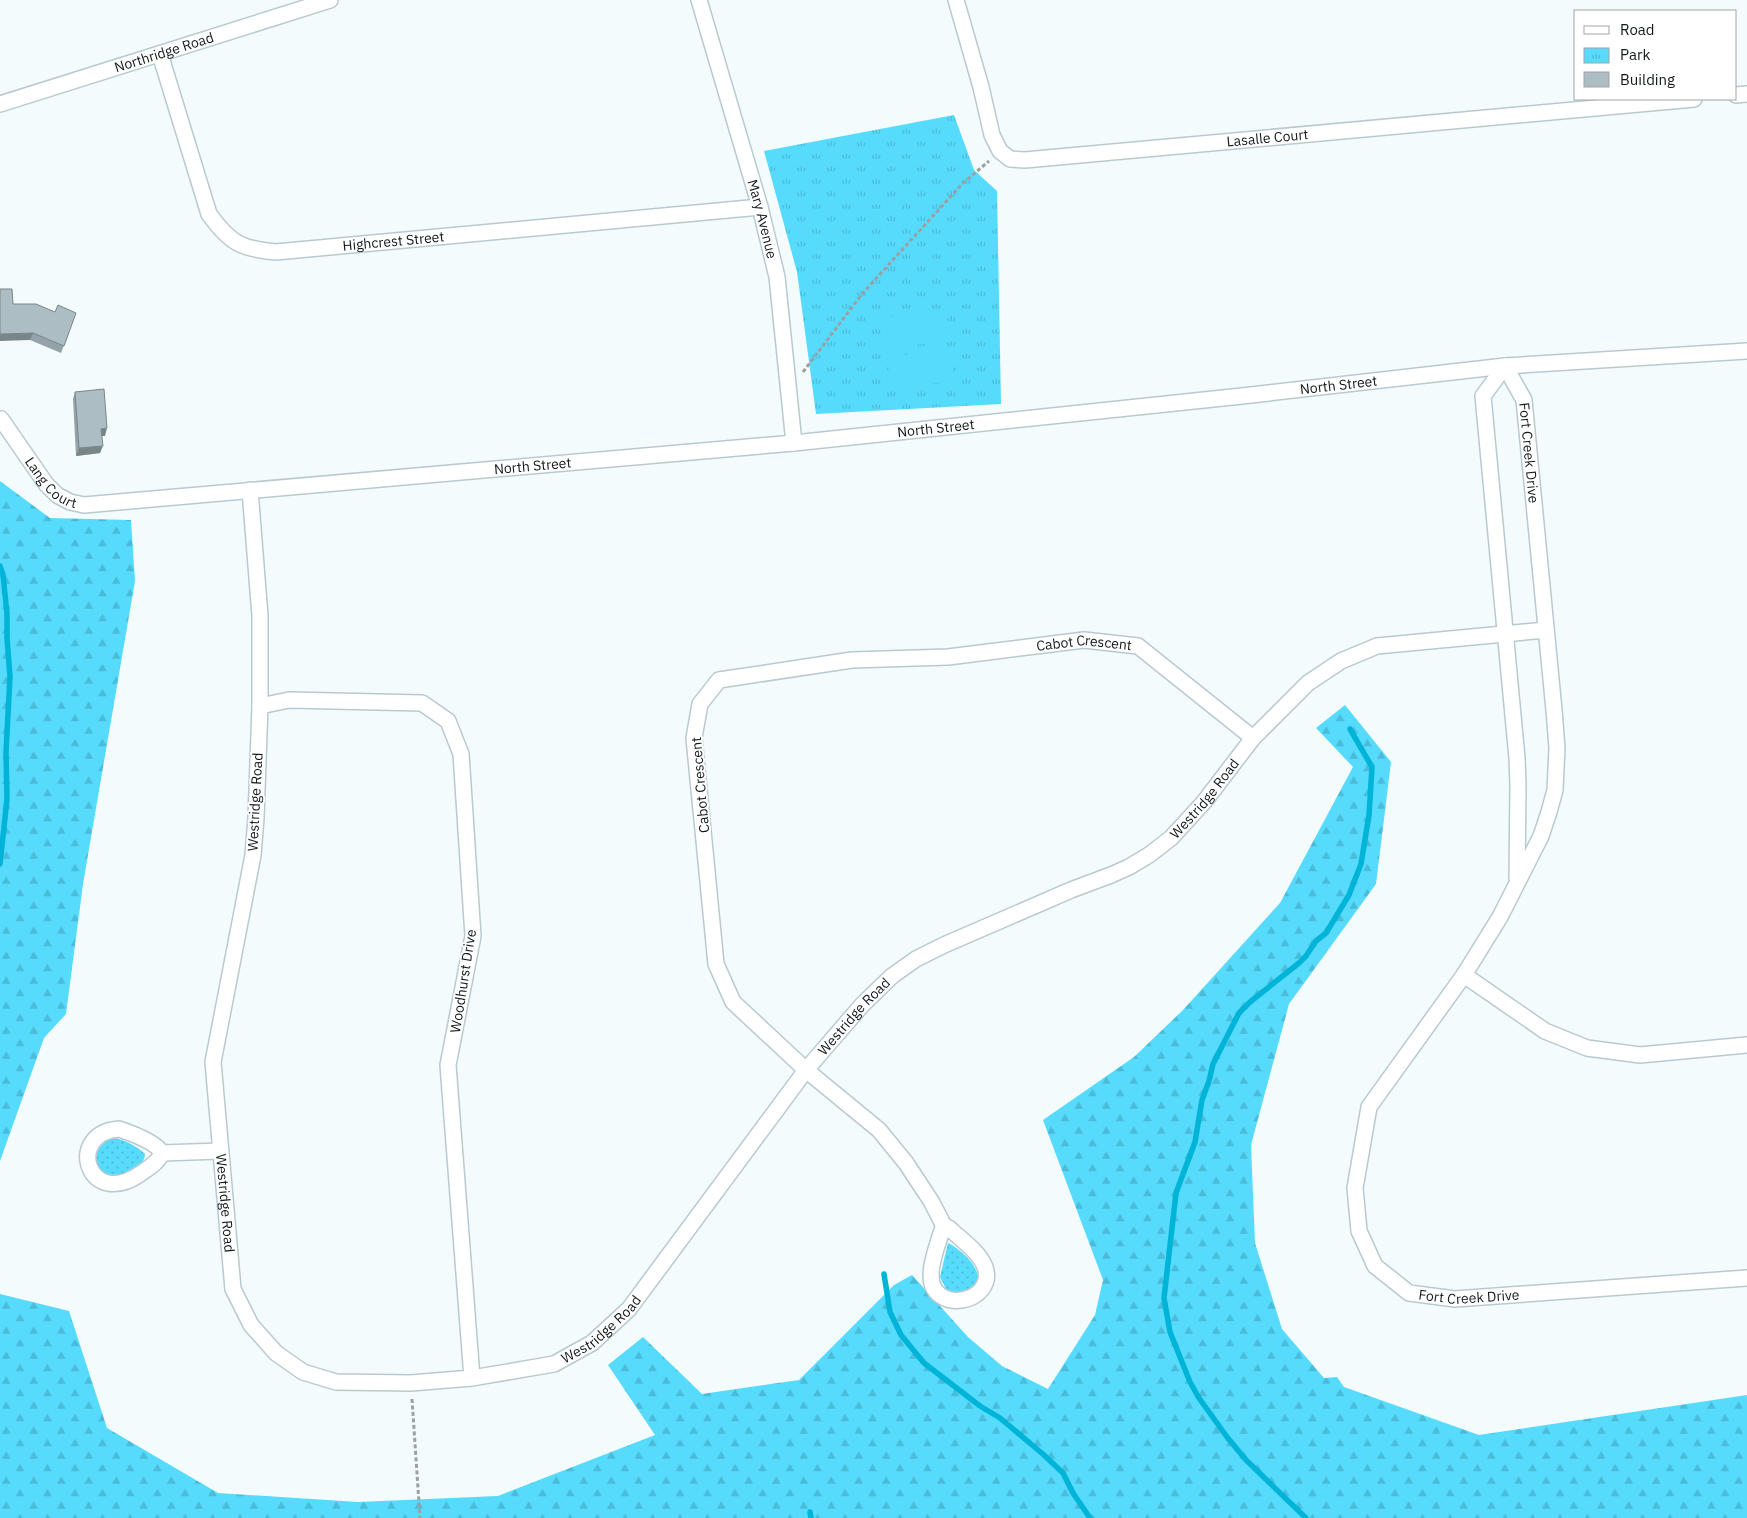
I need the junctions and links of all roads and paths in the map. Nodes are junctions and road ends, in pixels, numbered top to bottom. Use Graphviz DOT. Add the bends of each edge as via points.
graph roads {
  1 [pos="330,0"];
  2 [pos="699,0"];
  3 [pos="956,0"];
  4 [pos="160,54"];
  5 [pos="1683,100"];
  6 [pos="0,104"];
  7 [pos="1000,151"];
  8 [pos="760,207"];
  9 [pos="1747,351"];
  10 [pos="1505,366"];
  11 [pos="788,392"];
  12 [pos="1,419"];
  13 [pos="794,443"];
  14 [pos="250,490"];
  15 [pos="124,501"];
  16 [pos="1546,630"];
  17 [pos="1504,634"];
  18 [pos="260,706"];
  19 [pos="1253,738"];
  20 [pos="1517,883"];
  21 [pos="1464,975"];
  22 [pos="1747,1045"];
  23 [pos="806,1070"];
  24 [pos="220,1151"];
  25 [pos="162,1153"];
  26 [pos="944,1226"];
  27 [pos="1747,1278"];
  28 [pos="472,1378"];
  29 [pos="411,1383"];
  30 [pos="420,1518"];
  1 -- 4 [label="street, Northridge Road"];
  2 -- 8 [label="street, Mary Avenue"];
  3 -- 7 [label="street" via="992,135"];
  4 -- 6 [label="street, Northridge Road"];
  4 -- 8 [label="street, Highcrest Street" via="209,214 221,231 236,243 255,250 276,252"];
  5 -- 7 [label="street, Lasalle Court" via="1024,160 1010,159"];
  7 -- 11 [label="path" via="962,184 862,294"];
  8 -- 11 [label="street, Mary Avenue" via="777,277"];
  9 -- 10 [label="street, North Street"];
  10 -- 13 [label="street, North Street"];
  10 -- 16 [label="street, Fort Creek Drive" via="1524,400"];
  10 -- 17 [label="street, Fort Creek Drive" via="1483,396"];
  11 -- 13 [label="street, Mary Avenue"];
  12 -- 15 [label="street, Lang Court" via="57,495 84,506"];
  13 -- 14 [label="street, North Street"];
  14 -- 15 [label="street, North Street"];
  14 -- 18 [label="street, Westridge Road" via="260,616"];
  16 -- 17 [label="street, Westridge Road"];
  16 -- 20 [label="street, Fort Creek Drive" via="1556,739 1555,790 1550,812"];
  17 -- 19 [label="street, Westridge Road" via="1377,646 1340,661 1308,683"];
  17 -- 20 [label="street, Fort Creek Drive" via="1518,785"];
  18 -- 24 [label="street, Westridge Road" via="253,856 213,1062"];
  18 -- 28 [label="street, Woodhurst Drive" via="289,700 422,702 448,721 461,754 473,936 448,1065"];
  19 -- 23 [label="street, Westridge Road" via="1204,802 1171,838 1123,870 972,932 916,959 892,976 862,1005"];
  19 -- 23 [label="street, Cabot Crescent" via="1138,646 1084,640 948,657 852,660 719,680 700,704 694,738 716,964 733,1002"];
  20 -- 21 [label="street, Fort Creek Drive" via="1500,918"];
  21 -- 22 [label="street" via="1545,1031 1587,1048 1640,1054"];
  21 -- 27 [label="street, Fort Creek Drive" via="1369,1108 1354,1188 1359,1231 1375,1266 1409,1293 1454,1299"];
  23 -- 26 [label="street, Cabot Crescent" via="879,1130 906,1163"];
  23 -- 28 [label="street, Westridge Road" via="629,1309 611,1328 592,1344 554,1364"];
  24 -- 25 [label="street"];
  24 -- 29 [label="street, Westridge Road" via="233,1289 251,1325 276,1353 303,1372 336,1382"];
  25 -- 25 [label="street" via="152,1144 119,1129 100,1133 93,1140 87,1157 93,1174 108,1184 117,1184 140,1174"];
  26 -- 26 [label="street, Cabot Crescent" via="974,1252 985,1267 983,1286 970,1299 952,1301 943,1298 932,1283 932,1266"];
  28 -- 29 [label="street, Westridge Road"];
  29 -- 30 [label="path"];
}
